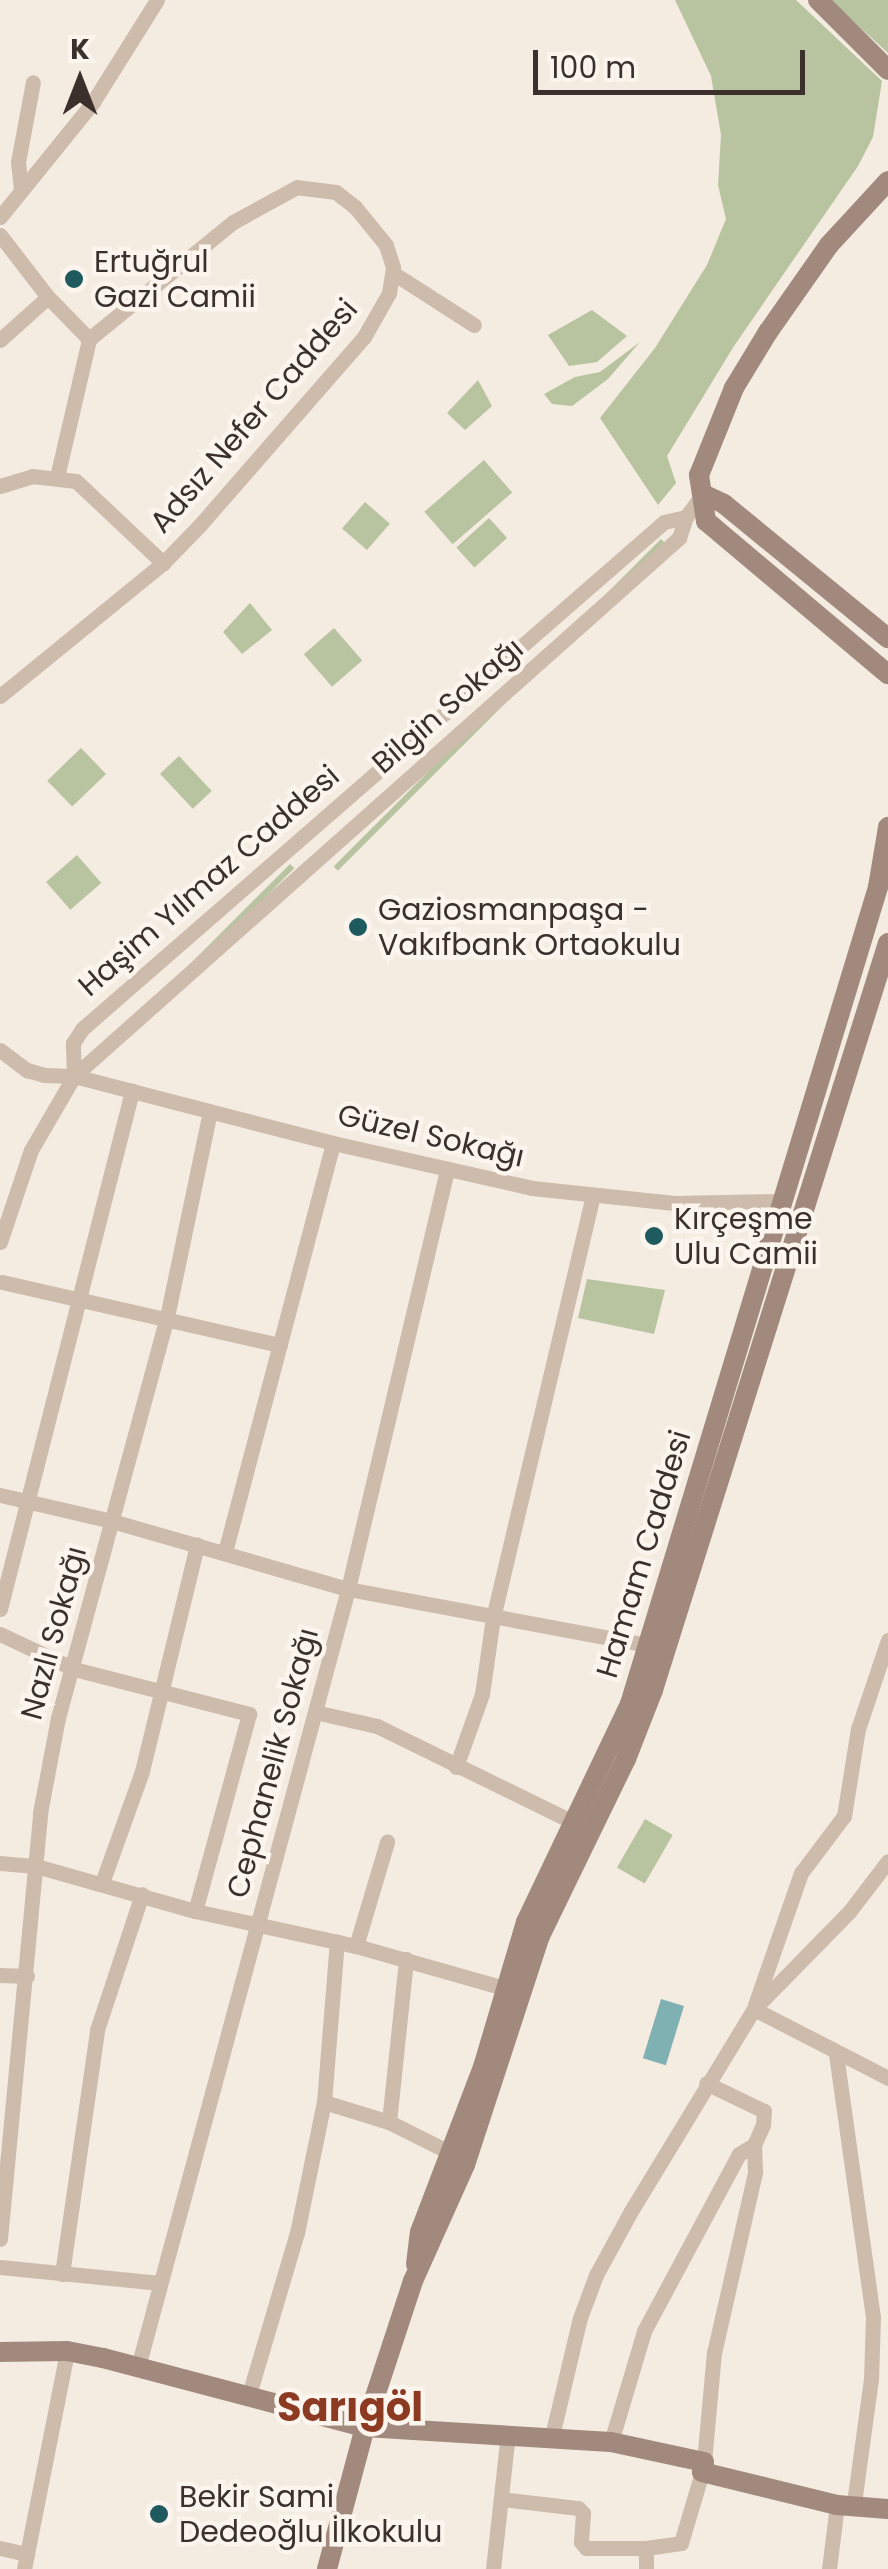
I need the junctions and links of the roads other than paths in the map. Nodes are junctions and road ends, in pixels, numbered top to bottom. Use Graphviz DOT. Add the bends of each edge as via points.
graph roads {
  1 [pos="158,0"];
  2 [pos="818,0"];
  3 [pos="888,70"];
  4 [pos="33,82"];
  5 [pos="888,181"];
  6 [pos="20,190"];
  7 [pos="0,217"];
  8 [pos="0,235"];
  9 [pos="393,273"];
  10 [pos="48,297"];
  11 [pos="474,325"];
  12 [pos="89,339"];
  13 [pos="0,340"];
  14 [pos="57,478"];
  15 [pos="0,486"];
  16 [pos="703,494"];
  17 [pos="686,517"];
  18 [pos="163,564"];
  19 [pos="888,638"];
  20 [pos="888,674"];
  21 [pos="0,696"];
  22 [pos="888,827"];
  23 [pos="295,844"];
  24 [pos="312,864"];
  25 [pos="888,943"];
  26 [pos="0,1050"];
  27 [pos="74,1076"];
  28 [pos="132,1091"];
  29 [pos="210,1110"];
  30 [pos="333,1142"];
  31 [pos="800,1146"];
  32 [pos="822,1151"];
  33 [pos="446,1170"];
  34 [pos="593,1196"];
  35 [pos="784,1201"];
  36 [pos="805,1206"];
  37 [pos="0,1242"];
  38 [pos="1,1282"];
  39 [pos="82,1297"];
  40 [pos="166,1317"];
  41 [pos="280,1345"];
  42 [pos="0,1495"];
  43 [pos="29,1502"];
  44 [pos="112,1521"];
  45 [pos="198,1545"];
  46 [pos="224,1552"];
  47 [pos="348,1589"];
  48 [pos="0,1609"];
  49 [pos="494,1618"];
  50 [pos="0,1634"];
  51 [pos="888,1640"];
  52 [pos="656,1649"];
  53 [pos="74,1669"];
  54 [pos="162,1693"];
  55 [pos="315,1712"];
  56 [pos="456,1768"];
  57 [pos="570,1821"];
  58 [pos="387,1842"];
  59 [pos="888,1860"];
  60 [pos="0,1863"];
  61 [pos="36,1866"];
  62 [pos="102,1883"];
  63 [pos="142,1894"];
  64 [pos="195,1912"];
  65 [pos="259,1925"];
  66 [pos="337,1942"];
  67 [pos="356,1946"];
  68 [pos="406,1960"];
  69 [pos="0,1975"];
  70 [pos="27,1976"];
  71 [pos="513,1991"];
  72 [pos="754,2009"];
  73 [pos="836,2054"];
  74 [pos="888,2078"];
  75 [pos="7,2079"];
  76 [pos="706,2083"];
  77 [pos="324,2102"];
  78 [pos="389,2122"];
  79 [pos="754,2145"];
  80 [pos="449,2152"];
  81 [pos="3,2169"];
  82 [pos="0,2239"];
  83 [pos="0,2268"];
  84 [pos="62,2274"];
  85 [pos="413,2281"];
  86 [pos="160,2282"];
  87 [pos="67,2351"];
  88 [pos="0,2352"];
  89 [pos="138,2367"];
  90 [pos="248,2398"];
  91 [pos="365,2427"];
  92 [pos="508,2434"];
  93 [pos="552,2436"];
  94 [pos="611,2442"];
  95 [pos="703,2467"];
  96 [pos="502,2499"];
  97 [pos="846,2504"];
  98 [pos="888,2509"];
  99 [pos="0,2548"];
  100 [pos="646,2548"];
  101 [pos="26,2562"];
  102 [pos="327,2569"];
  103 [pos="493,2569"];
  104 [pos="646,2569"];
  105 [pos="829,2569"];
  1 -- 6 [label="street" via="94,102"];
  2 -- 3 [label="main road"];
  4 -- 6 [label="street" via="18,162"];
  5 -- 16 [label="main road, Bilgin Sokağı" via="801,282 734,388 699,475"];
  6 -- 7 [label="street"];
  8 -- 10 [label="street"];
  9 -- 11 [label="street"];
  9 -- 12 [label="street" via="386,244 354,207 336,192 296,186 233,222"];
  9 -- 18 [label="street, Adsız Nefer Caddesi" via="381,310 352,352"];
  10 -- 12 [label="street"];
  10 -- 13 [label="street"];
  12 -- 14 [label="street"];
  14 -- 15 [label="street" via="32,476"];
  14 -- 18 [label="street" via="76,481"];
  16 -- 17 [label="street, Bilgin Sokağı"];
  16 -- 19 [label="main road" via="724,504"];
  16 -- 20 [label="main road" via="706,521"];
  17 -- 23 [label="street, Haşim Yılmaz Caddesi" via="664,522"];
  17 -- 24 [label="street, Bilgin Sokağı" via="679,538"];
  18 -- 21 [label="street, Adsız Nefer Caddesi"];
  22 -- 31 [label="main road, Hamam Caddesi" via="878,887"];
  23 -- 24 [label="street"];
  23 -- 27 [label="street, Haşim Yılmaz Caddesi" via="82,1029 73,1043"];
  24 -- 27 [label="street, Bilgin Sokağı"];
  25 -- 32 [label="main road, Hamam Caddesi"];
  26 -- 27 [label="street, Güzel Sokağı" via="27,1070"];
  27 -- 28 [label="street, Güzel Sokağı"];
  27 -- 37 [label="street, Bilgin Sokağı" via="31,1150"];
  28 -- 29 [label="street, Güzel Sokağı"];
  28 -- 39 [label="street"];
  29 -- 30 [label="street, Güzel Sokağı"];
  29 -- 40 [label="street, Nazlı Sokağı"];
  30 -- 33 [label="street, Güzel Sokağı"];
  30 -- 41 [label="street"];
  31 -- 32 [label="main road"];
  31 -- 35 [label="main road, Hamam Caddesi"];
  32 -- 36 [label="main road, Hamam Caddesi"];
  33 -- 34 [label="street, Güzel Sokağı"];
  33 -- 47 [label="street, Cephanelik Sokağı"];
  34 -- 35 [label="street, Güzel Sokağı"];
  34 -- 49 [label="street"];
  35 -- 36 [label="main road"];
  35 -- 52 [label="main road, Hamam Caddesi"];
  36 -- 52 [label="main road, Hamam Caddesi"];
  38 -- 39 [label="street"];
  39 -- 40 [label="street"];
  39 -- 43 [label="street"];
  40 -- 41 [label="street"];
  40 -- 44 [label="street, Nazlı Sokağı"];
  41 -- 46 [label="street"];
  42 -- 43 [label="street"];
  43 -- 44 [label="street"];
  43 -- 48 [label="street"];
  44 -- 45 [label="street"];
  44 -- 53 [label="street, Nazlı Sokağı"];
  45 -- 46 [label="street"];
  45 -- 54 [label="street"];
  46 -- 47 [label="street"];
  47 -- 49 [label="street"];
  47 -- 55 [label="street, Cephanelik Sokağı"];
  49 -- 52 [label="street"];
  49 -- 56 [label="street" via="482,1694"];
  50 -- 53 [label="street"];
  51 -- 72 [label="street" via="858,1729 844,1816 802,1874"];
  52 -- 57 [label="main road, Hamam Caddesi"];
  52 -- 71 [label="main road, Hamam Caddesi" via="626,1759"];
  53 -- 54 [label="street"];
  53 -- 61 [label="street, Nazlı Sokağı" via="58,1718"];
  54 -- 62 [label="street"];
  54 -- 64 [label="street" via="248,1714"];
  55 -- 56 [label="street" via="377,1726"];
  55 -- 65 [label="street, Cephanelik Sokağı"];
  56 -- 57 [label="street"];
  57 -- 71 [label="main road, Hamam Caddesi" via="526,1922"];
  58 -- 67 [label="street"];
  59 -- 72 [label="street" via="849,1912"];
  60 -- 61 [label="street"];
  61 -- 62 [label="street"];
  61 -- 70 [label="street, Nazlı Sokağı"];
  62 -- 63 [label="street"];
  63 -- 64 [label="street"];
  63 -- 84 [label="street" via="97,2030"];
  64 -- 65 [label="street"];
  65 -- 66 [label="street"];
  65 -- 86 [label="street, Cephanelik Sokağı"];
  66 -- 67 [label="street"];
  66 -- 77 [label="street"];
  67 -- 68 [label="street"];
  68 -- 71 [label="street"];
  68 -- 78 [label="street"];
  69 -- 70 [label="street"];
  70 -- 75 [label="street, Nazlı Sokağı"];
  71 -- 80 [label="main road, Hamam Caddesi"];
  71 -- 85 [label="main road, Hamam Caddesi" via="465,2164"];
  72 -- 73 [label="street"];
  72 -- 76 [label="street"];
  73 -- 74 [label="street"];
  73 -- 97 [label="street" via="874,2317 871,2380"];
  75 -- 81 [label="street, Nazlı Sokağı"];
  76 -- 79 [label="street" via="764,2111"];
  76 -- 93 [label="street" via="596,2275"];
  77 -- 78 [label="street"];
  77 -- 90 [label="street" via="297,2233"];
  78 -- 80 [label="street"];
  79 -- 94 [label="street" via="739,2154 644,2332"];
  79 -- 95 [label="street" via="755,2172 714,2354"];
  80 -- 85 [label="main road, Hamam Caddesi" via="420,2232"];
  81 -- 82 [label="street, Nazlı Sokağı"];
  83 -- 84 [label="street"];
  84 -- 86 [label="street"];
  85 -- 91 [label="main road, Hamam Caddesi"];
  86 -- 89 [label="street, Cephanelik Sokağı"];
  87 -- 88 [label="main road"];
  87 -- 89 [label="main road"];
  87 -- 101 [label="street"];
  89 -- 90 [label="main road"];
  90 -- 91 [label="main road"];
  91 -- 92 [label="main road"];
  91 -- 102 [label="main road, Hamam Caddesi"];
  92 -- 93 [label="main road"];
  92 -- 96 [label="street"];
  93 -- 94 [label="main road"];
  94 -- 95 [label="main road"];
  95 -- 97 [label="main road"];
  95 -- 100 [label="street" via="681,2543"];
  96 -- 100 [label="street" via="578,2508 586,2548"];
  96 -- 103 [label="street"];
  97 -- 98 [label="main road"];
  97 -- 105 [label="street"];
  99 -- 101 [label="street"];
  100 -- 104 [label="street"];
}
